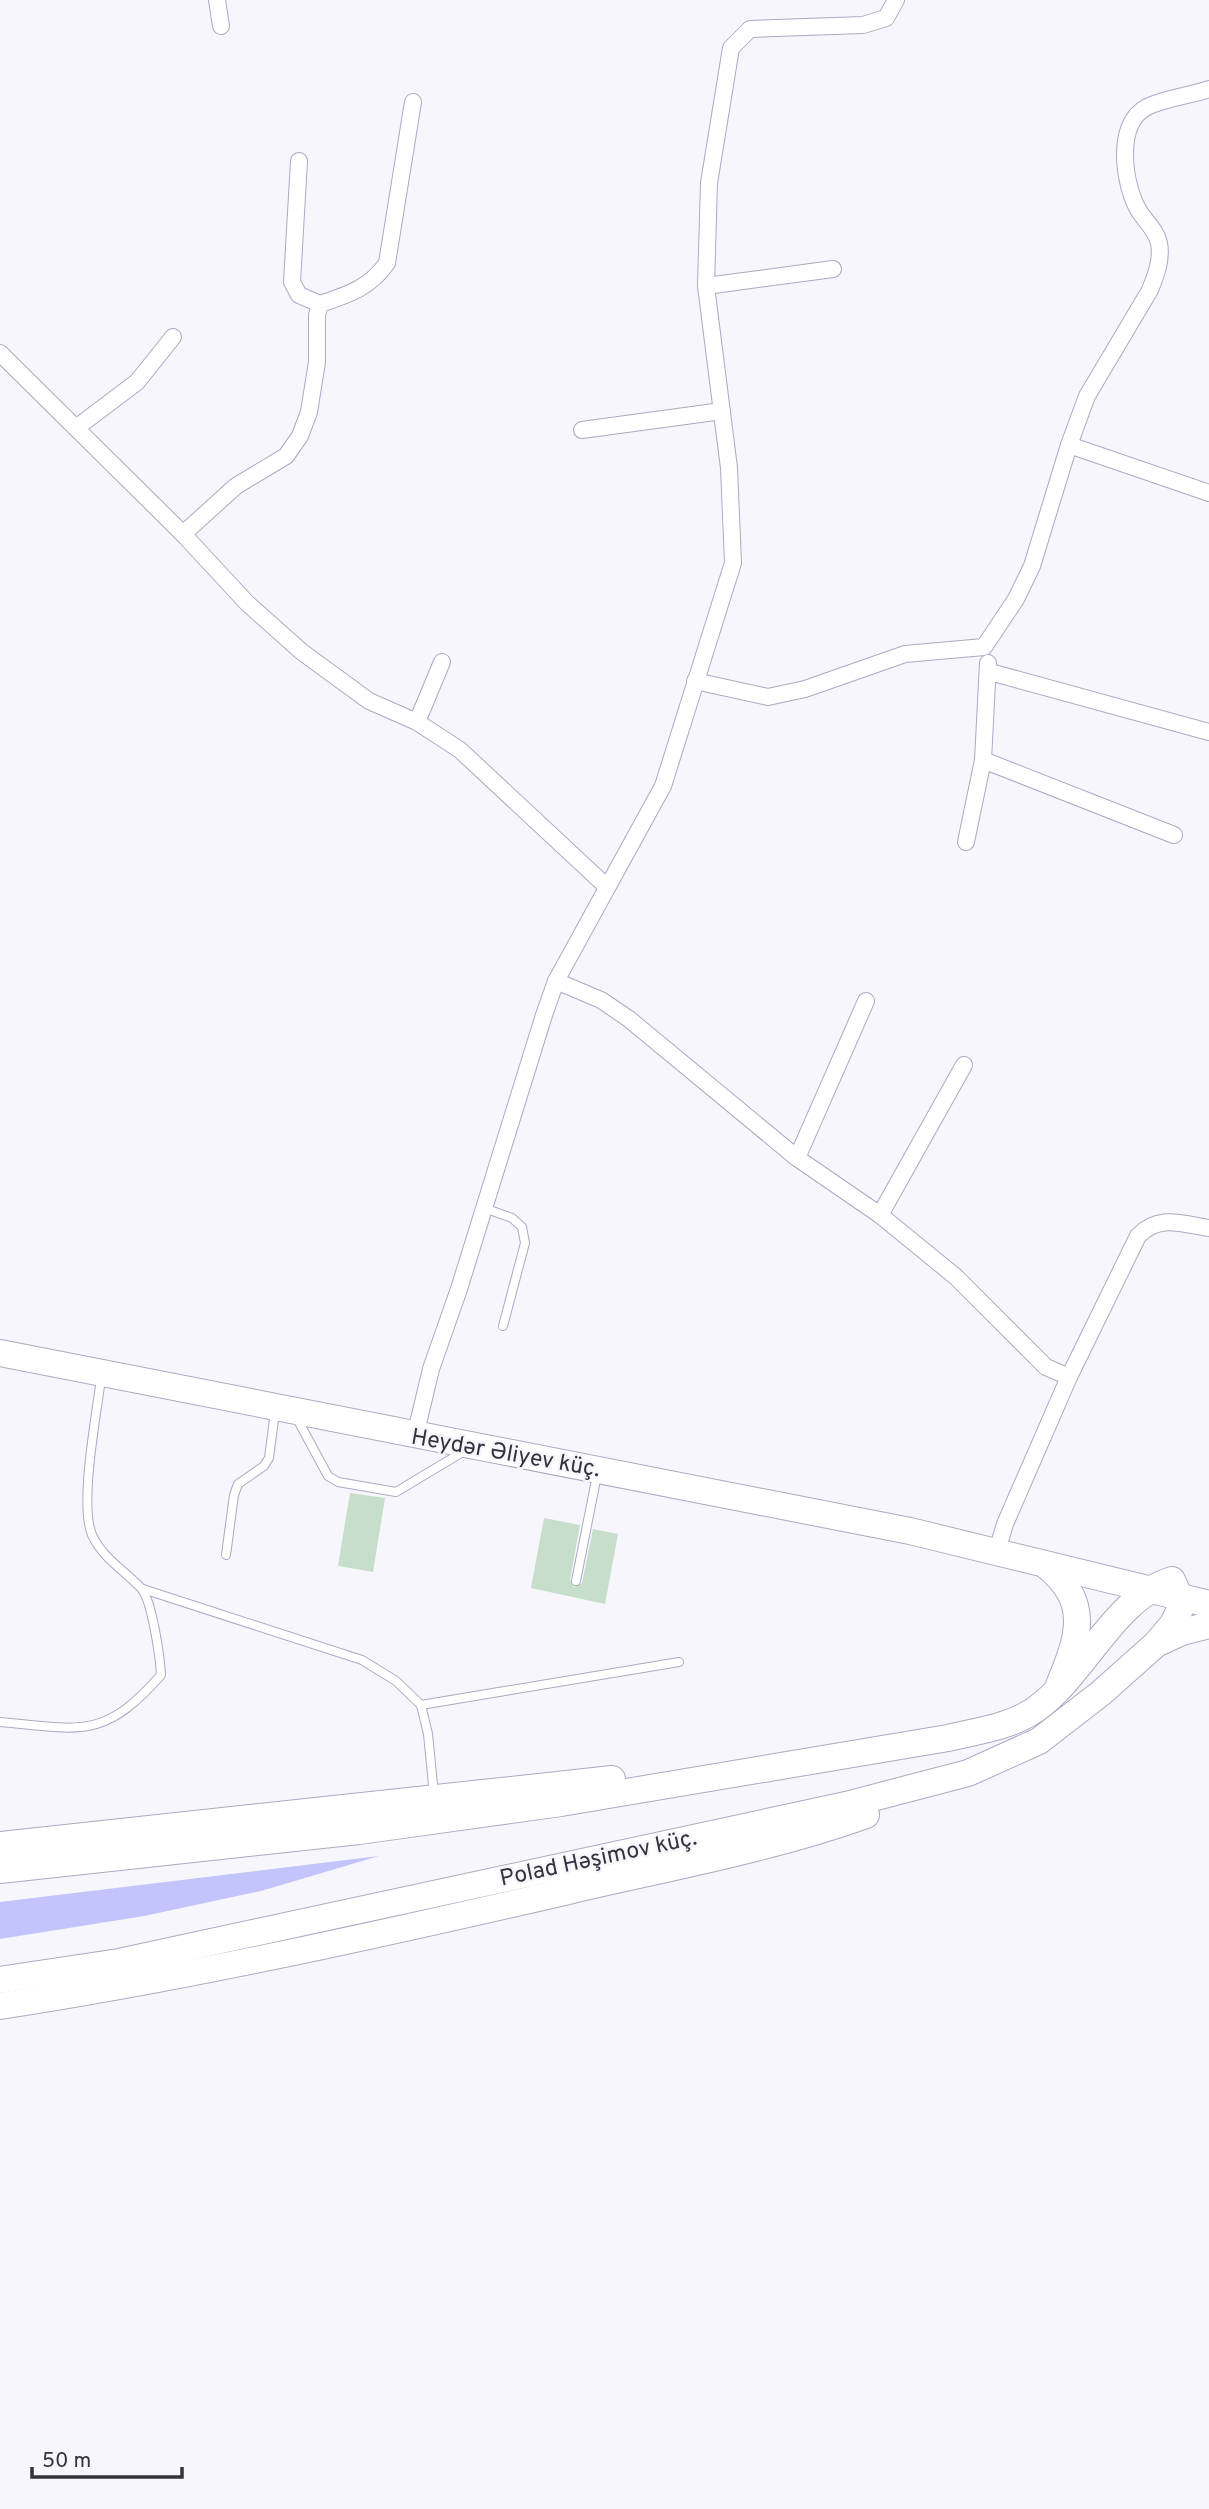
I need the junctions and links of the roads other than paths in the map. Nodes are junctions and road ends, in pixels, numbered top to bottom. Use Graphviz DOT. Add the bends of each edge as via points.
graph roads {
  1 [pos="217,0"];
  2 [pos="896,0"];
  3 [pos="221,26"];
  4 [pos="1209,89"];
  5 [pos="413,102"];
  6 [pos="299,161"];
  7 [pos="833,269"];
  8 [pos="706,286"];
  9 [pos="320,304"];
  10 [pos="173,337"];
  11 [pos="0,352"];
  12 [pos="722,411"];
  13 [pos="76,428"];
  14 [pos="582,429"];
  15 [pos="1069,445"];
  16 [pos="1209,493"];
  17 [pos="183,534"];
  18 [pos="984,648"];
  19 [pos="442,662"];
  20 [pos="990,672"];
  21 [pos="695,681"];
  22 [pos="417,722"];
  23 [pos="1209,732"];
  24 [pos="983,760"];
  25 [pos="1174,835"];
  26 [pos="966,842"];
  27 [pos="607,887"];
  28 [pos="556,981"];
  29 [pos="866,1001"];
  30 [pos="964,1065"];
  31 [pos="797,1158"];
  32 [pos="484,1208"];
  33 [pos="880,1215"];
  34 [pos="1209,1228"];
  35 [pos="503,1326"];
  36 [pos="0,1353"];
  37 [pos="101,1374"];
  38 [pos="1069,1377"];
  39 [pos="285,1411"];
  40 [pos="415,1436"];
  41 [pos="472,1446"];
  42 [pos="598,1469"];
  43 [pos="1004,1553"];
  44 [pos="226,1555"];
  45 [pos="1043,1563"];
  46 [pos="1172,1580"];
  47 [pos="576,1581"];
  48 [pos="1209,1588"];
  49 [pos="143,1590"];
  50 [pos="1209,1604"];
  51 [pos="1209,1625"];
  52 [pos="1156,1644"];
  53 [pos="679,1662"];
  54 [pos="1057,1690"];
  55 [pos="421,1705"];
  56 [pos="0,1722"];
  57 [pos="840,1756"];
  58 [pos="968,1773"];
  59 [pos="434,1797"];
  60 [pos="0,1845"];
  61 [pos="0,1870"];
  62 [pos="0,1980"];
  63 [pos="0,2006"];
  1 -- 3 [label="street"];
  2 -- 8 [label="street" via="886,18 863,25 750,29 731,48 709,183"];
  4 -- 15 [label="street" via="1146,107 1133,119 1127,138 1130,191 1159,242 1160,260 1150,290 1087,396"];
  5 -- 9 [label="street" via="387,263 377,277 355,292"];
  6 -- 9 [label="street" via="292,282 299,295"];
  7 -- 8 [label="street"];
  8 -- 12 [label="street"];
  9 -- 17 [label="street" via="317,362 300,436 285,456 236,486"];
  10 -- 13 [label="street" via="137,382"];
  11 -- 13 [label="street"];
  12 -- 14 [label="street"];
  12 -- 21 [label="street" via="733,563"];
  13 -- 17 [label="street"];
  15 -- 16 [label="street"];
  15 -- 18 [label="street" via="1032,566"];
  17 -- 22 [label="street" via="247,603 302,652 369,701"];
  18 -- 20 [label="street"];
  18 -- 21 [label="street" via="905,654 768,697"];
  19 -- 22 [label="street"];
  20 -- 23 [label="street"];
  20 -- 24 [label="street"];
  21 -- 27 [label="street" via="663,786"];
  22 -- 27 [label="street" via="460,750"];
  24 -- 25 [label="street"];
  24 -- 26 [label="street"];
  27 -- 28 [label="street"];
  28 -- 31 [label="street" via="601,1000 629,1019"];
  28 -- 32 [label="street"];
  29 -- 31 [label="street"];
  30 -- 33 [label="street"];
  31 -- 33 [label="street"];
  32 -- 35 [label="lane" via="522,1227 525,1242"];
  32 -- 40 [label="street" via="431,1369"];
  33 -- 38 [label="street" via="956,1277 1046,1367"];
  34 -- 38 [label="street" via="1157,1223 1138,1236"];
  36 -- 37 [label="main road, Heydər Əliyev küç."];
  37 -- 39 [label="main road, Heydər Əliyev küç."];
  37 -- 49 [label="lane" via="87,1497 92,1536 118,1569"];
  38 -- 43 [label="street" via="1005,1524"];
  39 -- 40 [label="main road, Heydər Əliyev küç."];
  39 -- 41 [label="lane" via="328,1476 338,1482 396,1492"];
  39 -- 44 [label="lane" via="264,1466 238,1484"];
  40 -- 41 [label="main road, Heydər Əliyev küç."];
  41 -- 42 [label="main road, Heydər Əliyev küç."];
  42 -- 43 [label="main road, Heydər Əliyev küç."];
  42 -- 47 [label="lane"];
  43 -- 45 [label="main road"];
  43 -- 46 [label="main road"];
  45 -- 50 [label="main road"];
  45 -- 54 [label="main road" via="1066,1584 1078,1621"];
  46 -- 48 [label="main road"];
  46 -- 52 [label="main road" via="1180,1609"];
  46 -- 54 [label="main road" via="1138,1597"];
  49 -- 55 [label="lane" via="362,1660 396,1681"];
  49 -- 56 [label="lane" via="159,1648 161,1675 137,1702 103,1724 76,1728"];
  51 -- 52 [label="main road"];
  52 -- 58 [label="main road, Polad Həşimov küç." via="1039,1741"];
  53 -- 55 [label="lane"];
  54 -- 57 [label="main road" via="1035,1709 1002,1725"];
  55 -- 59 [label="lane"];
  57 -- 59 [label="main road"];
  57 -- 61 [label="main road" via="373,1829"];
  58 -- 62 [label="main road, Polad Həşimov küç." via="846,1805 119,1962"];
  58 -- 63 [label="main road" via="900,1803 778,1842 452,1918"];
  59 -- 60 [label="main road"];
}
